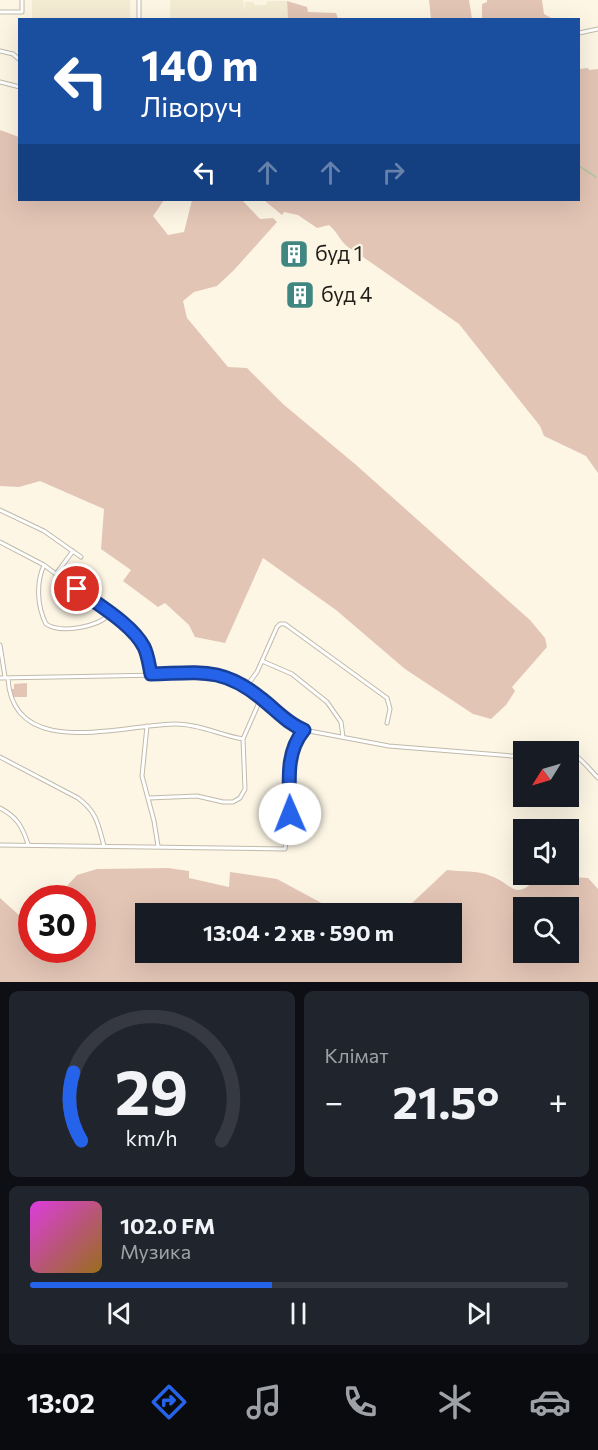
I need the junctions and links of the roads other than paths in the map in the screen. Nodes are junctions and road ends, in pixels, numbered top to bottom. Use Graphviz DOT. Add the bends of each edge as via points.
graph roads {
  1 [pos="22,0"];
  2 [pos="139,0"];
  3 [pos="0,12"];
  4 [pos="140,18"];
  5 [pos="598,29"];
  6 [pos="580,33"];
  7 [pos="0,51"];
  8 [pos="18,58"];
  9 [pos="0,82"];
  10 [pos="18,86"];
  11 [pos="0,510"];
  12 [pos="0,542"];
  13 [pos="73,551"];
  14 [pos="81,557"];
  15 [pos="44,565"];
  16 [pos="56,574"];
  17 [pos="110,614"];
  18 [pos="0,645"];
  19 [pos="262,661"];
  20 [pos="151,674"];
  21 [pos="4,678"];
  22 [pos="246,687"];
  23 [pos="261,698"];
  24 [pos="387,723"];
  25 [pos="147,726"];
  26 [pos="304,730"];
  27 [pos="344,737"];
  28 [pos="243,739"];
  29 [pos="513,756"];
  30 [pos="0,757"];
  31 [pos="579,760"];
  32 [pos="598,778"];
  33 [pos="149,798"];
  34 [pos="0,808"];
  35 [pos="28,844"];
  36 [pos="0,845"];
  37 [pos="104,846"];
  38 [pos="158,846"];
  1 -- 3 [label="street" via="22,12"];
  2 -- 4 [label="street"];
  5 -- 6 [label="street"];
  7 -- 8 [label="street"];
  9 -- 10 [label="street"];
  11 -- 13 [label="street" via="44,531"];
  12 -- 15 [label="street"];
  13 -- 14 [label="street"];
  13 -- 16 [label="street"];
  15 -- 16 [label="street"];
  15 -- 17 [label="street" via="38,588 46,624 55,628 96,624"];
  16 -- 17 [label="street"];
  17 -- 20 [label="street" via="138,638"];
  18 -- 21 [label="street"];
  19 -- 22 [label="street"];
  19 -- 24 [label="street" via="277,627 285,624 387,698"];
  19 -- 27 [label="street" via="292,674 327,702 341,722"];
  20 -- 21 [label="street"];
  20 -- 22 [label="street" via="214,674"];
  21 -- 25 [label="street" via="17,709 47,730 77,733"];
  22 -- 23 [label="street"];
  23 -- 26 [label="street"];
  23 -- 28 [label="street"];
  25 -- 28 [label="street" via="193,725"];
  25 -- 33 [label="street" via="142,776"];
  26 -- 27 [label="street"];
  26 -- 38 [label="street" via="289,764 290,814 285,849"];
  27 -- 29 [label="street" via="389,746"];
  28 -- 33 [label="street" via="245,789 240,798 223,802 198,796"];
  30 -- 37 [label="street" via="87,805 97,820"];
  31 -- 32 [label="street"];
  33 -- 38 [label="street"];
  34 -- 35 [label="street" via="16,818"];
  35 -- 36 [label="street"];
  35 -- 37 [label="street"];
  37 -- 38 [label="street"];
}
